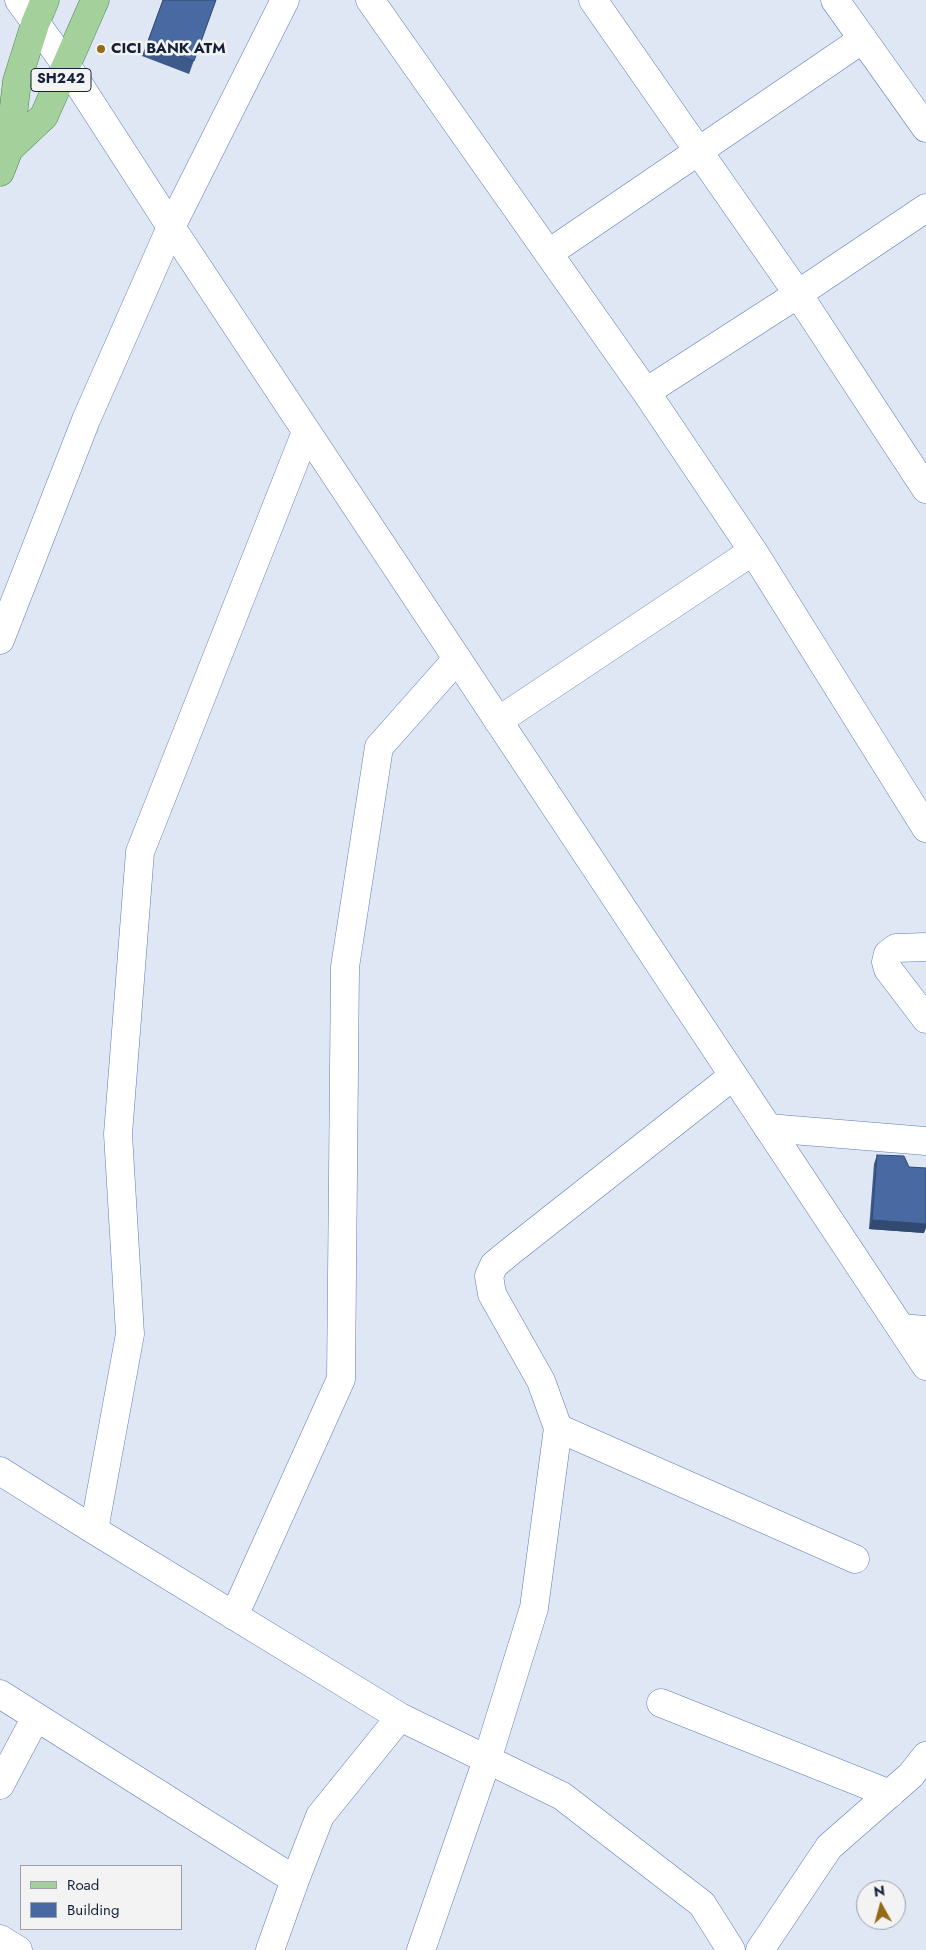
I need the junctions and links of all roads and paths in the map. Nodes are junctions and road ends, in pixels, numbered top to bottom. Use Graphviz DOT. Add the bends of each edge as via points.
graph roads {
  1 [pos="19,0"];
  2 [pos="95,0"];
  3 [pos="285,0"];
  4 [pos="594,0"];
  5 [pos="835,0"];
  6 [pos="382,6"];
  7 [pos="40,12"];
  8 [pos="863,39"];
  9 [pos="67,66"];
  10 [pos="926,128"];
  11 [pos="698,151"];
  12 [pos="5,160"];
  13 [pos="926,208"];
  14 [pos="171,227"];
  15 [pos="549,253"];
  16 [pos="798,294"];
  17 [pos="646,392"];
  18 [pos="306,432"];
  19 [pos="926,489"];
  20 [pos="753,551"];
  21 [pos="0,640"];
  22 [pos="457,659"];
  23 [pos="498,721"];
  24 [pos="926,828"];
  25 [pos="926,947"];
  26 [pos="926,1019"];
  27 [pos="733,1076"];
  28 [pos="768,1128"];
  29 [pos="926,1140"];
  30 [pos="913,1329"];
  31 [pos="926,1366"];
  32 [pos="558,1428"];
  33 [pos="0,1471"];
  34 [pos="94,1530"];
  35 [pos="855,1559"];
  36 [pos="234,1616"];
  37 [pos="0,1694"];
  38 [pos="661,1704"];
  39 [pos="36,1717"];
  40 [pos="400,1717"];
  41 [pos="926,1756"];
  42 [pos="487,1760"];
  43 [pos="0,1785"];
  44 [pos="890,1794"];
  45 [pos="295,1880"];
  46 [pos="0,1939"];
  47 [pos="18,1950"];
  48 [pos="270,1950"];
  49 [pos="421,1950"];
  50 [pos="731,1950"];
  51 [pos="760,1950"];
  1 -- 7 [label="street"];
  2 -- 9 [label="main road, SH242"];
  3 -- 14 [label="street"];
  4 -- 11 [label="street"];
  5 -- 8 [label="street"];
  6 -- 15 [label="street"];
  7 -- 9 [label="street"];
  7 -- 12 [label="main road, SH242" via="17,81"];
  8 -- 10 [label="street"];
  8 -- 11 [label="street"];
  9 -- 12 [label="main road, SH242" via="44,116"];
  9 -- 14 [label="street"];
  11 -- 15 [label="street"];
  11 -- 16 [label="street"];
  13 -- 16 [label="street"];
  14 -- 18 [label="street"];
  14 -- 21 [label="street" via="86,420"];
  15 -- 17 [label="street"];
  16 -- 17 [label="street"];
  16 -- 19 [label="street"];
  17 -- 20 [label="street"];
  18 -- 22 [label="street"];
  18 -- 34 [label="street" via="140,852 118,1134 130,1334"];
  20 -- 23 [label="street"];
  20 -- 24 [label="street"];
  22 -- 23 [label="street"];
  22 -- 36 [label="street" via="379,747 345,967 341,1379"];
  23 -- 27 [label="street"];
  25 -- 26 [label="street" via="896,948 888,954 886,962"];
  27 -- 28 [label="street"];
  27 -- 32 [label="street" via="494,1265 489,1276 492,1294 541,1381"];
  28 -- 29 [label="street"];
  28 -- 30 [label="street"];
  30 -- 31 [label="street"];
  32 -- 35 [label="street"];
  32 -- 42 [label="street" via="534,1608"];
  33 -- 34 [label="street"];
  34 -- 36 [label="street"];
  36 -- 40 [label="street"];
  37 -- 39 [label="street"];
  38 -- 44 [label="street"];
  39 -- 43 [label="street"];
  39 -- 45 [label="street"];
  40 -- 42 [label="street"];
  40 -- 45 [label="street" via="320,1816"];
  41 -- 44 [label="street" via="911,1776"];
  42 -- 49 [label="street"];
  42 -- 50 [label="street" via="562,1796 702,1904"];
  44 -- 51 [label="street" via="830,1847"];
  45 -- 48 [label="street"];
  46 -- 47 [label="street"];
}
